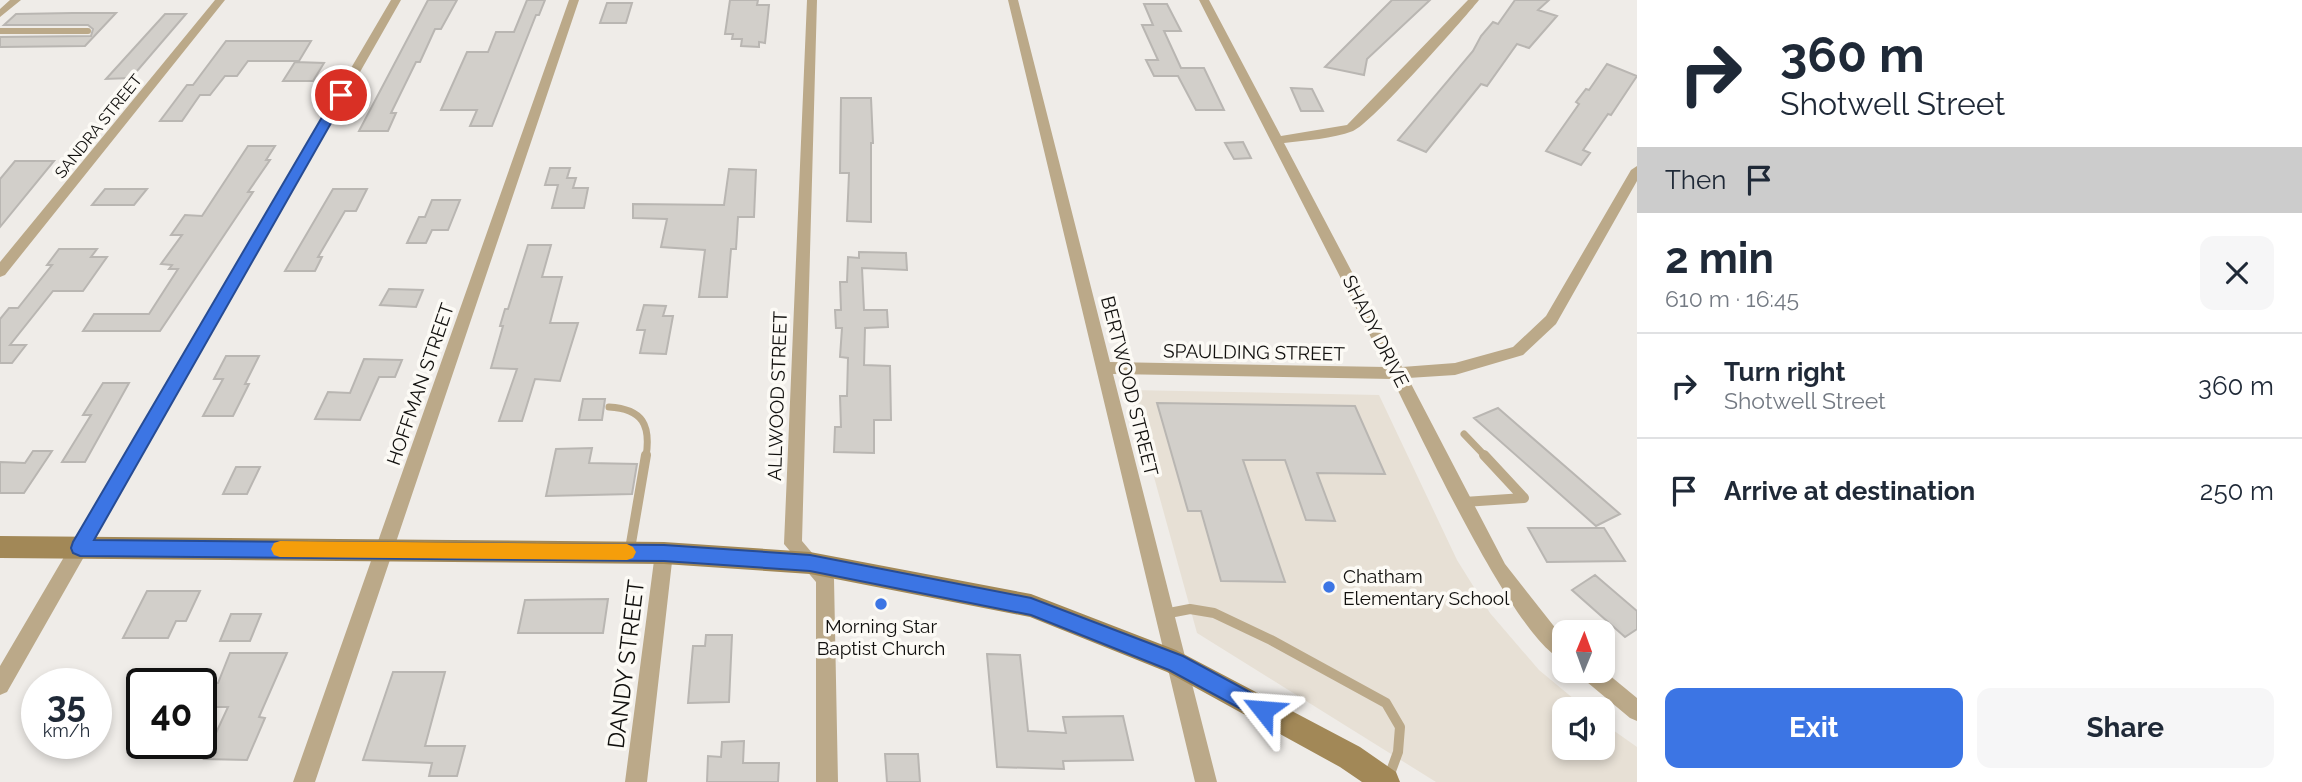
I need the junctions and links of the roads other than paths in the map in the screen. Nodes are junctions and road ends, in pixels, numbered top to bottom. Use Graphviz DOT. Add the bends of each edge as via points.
graph roads {
  1 [pos="16,0"];
  2 [pos="220,0"];
  3 [pos="396,0"];
  4 [pos="574,0"];
  5 [pos="812,0"];
  6 [pos="1013,0"];
  7 [pos="1205,0"];
  8 [pos="1474,0"];
  9 [pos="0,14"];
  10 [pos="0,31"];
  11 [pos="88,31"];
  12 [pos="1278,140"];
  13 [pos="1637,170"];
  14 [pos="0,272"];
  15 [pos="1104,368"];
  16 [pos="1397,373"];
  17 [pos="609,407"];
  18 [pos="1464,434"];
  19 [pos="1464,502"];
  20 [pos="0,547"];
  21 [pos="80,548"];
  22 [pos="385,550"];
  23 [pos="629,552"];
  24 [pos="664,553"];
  25 [pos="810,563"];
  26 [pos="1164,614"];
  27 [pos="1552,641"];
  28 [pos="1176,663"];
  29 [pos="1604,683"];
  30 [pos="0,685"];
  31 [pos="1637,711"];
  32 [pos="304,782"];
  33 [pos="636,782"];
  34 [pos="827,782"];
  35 [pos="1206,782"];
  36 [pos="1387,782"];
  1 -- 9 [label="street"];
  2 -- 14 [label="street, SANDRA STREET"];
  3 -- 21 [label="street"];
  4 -- 22 [label="street, HOFFMAN STREET"];
  5 -- 25 [label="street, ALLWOOD STREET" via="793,544"];
  6 -- 15 [label="street, BERTWOOD STREET"];
  7 -- 12 [label="street, SHADY DRIVE"];
  8 -- 12 [label="street" via="1350,128"];
  10 -- 11 [label="lane"];
  12 -- 16 [label="street, SHADY DRIVE"];
  13 -- 16 [label="street, SPAULDING STREET" via="1551,320 1518,351 1455,369"];
  15 -- 16 [label="street, SPAULDING STREET"];
  15 -- 26 [label="street, BERTWOOD STREET"];
  16 -- 19 [label="street, SHADY DRIVE"];
  17 -- 23 [label="lane" via="633,412 645,422 648,432"];
  18 -- 19 [label="lane" via="1524,498"];
  19 -- 27 [label="street, SHADY DRIVE" via="1499,570"];
  20 -- 21 [label="street"];
  21 -- 22 [label="street"];
  21 -- 30 [label="street"];
  22 -- 23 [label="street"];
  22 -- 32 [label="street, HOFFMAN STREET"];
  23 -- 24 [label="street"];
  24 -- 25 [label="street"];
  24 -- 33 [label="street, DANDY STREET"];
  25 -- 28 [label="street" via="1031,606"];
  25 -- 34 [label="street, ALLWOOD STREET" via="825,579"];
  26 -- 28 [label="street, BERTWOOD STREET"];
  26 -- 36 [label="lane" via="1190,608 1214,613 1386,704 1400,727 1398,752"];
  28 -- 35 [label="street, BERTWOOD STREET"];
  28 -- 36 [label="street" via="1350,757"];
  29 -- 31 [label="street"];
}
